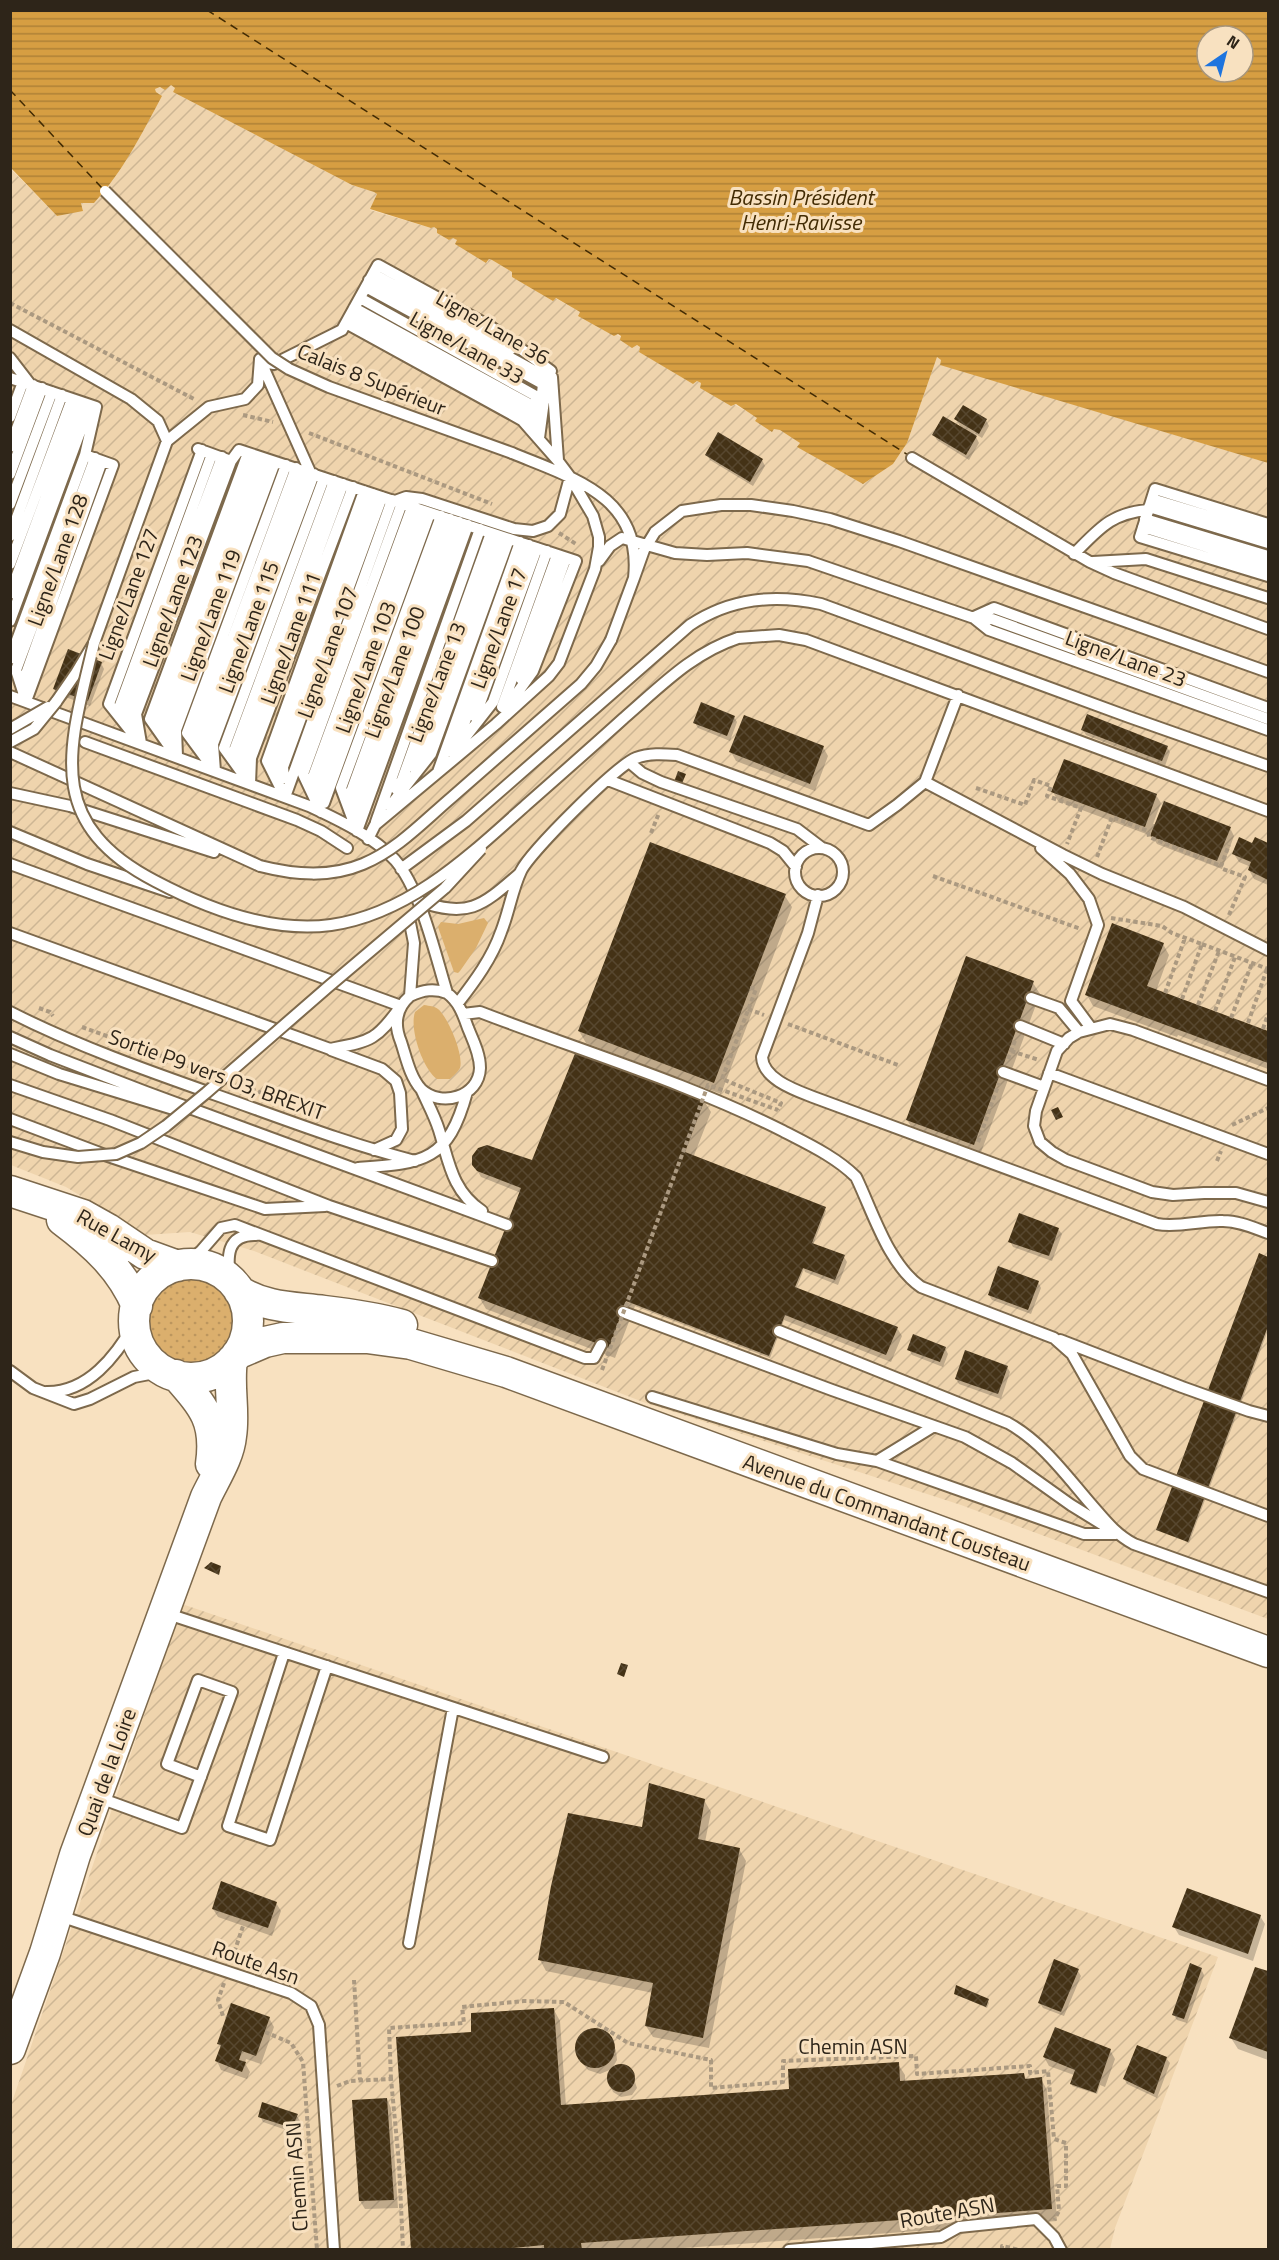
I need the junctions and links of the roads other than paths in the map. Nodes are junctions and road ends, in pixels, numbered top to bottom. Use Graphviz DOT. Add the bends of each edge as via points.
graph roads {
  1 [pos="105,191"];
  2 [pos="372,277"];
  3 [pos="352,311"];
  4 [pos="10,330"];
  5 [pos="10,358"];
  6 [pos="260,359"];
  7 [pos="43,389"];
  8 [pos="10,417"];
  9 [pos="539,438"];
  10 [pos="167,441"];
  11 [pos="10,447"];
  12 [pos="213,454"];
  13 [pos="912,458"];
  14 [pos="99,460"];
  15 [pos="558,460"];
  16 [pos="301,470"];
  17 [pos="10,474"];
  18 [pos="570,477"];
  19 [pos="10,504"];
  20 [pos="415,508"];
  21 [pos="1148,513"];
  22 [pos="1269,524"];
  23 [pos="1269,534"];
  24 [pos="10,537"];
  25 [pos="631,540"];
  26 [pos="1269,543"];
  27 [pos="529,545"];
  28 [pos="647,545"];
  29 [pos="1074,554"];
  30 [pos="1269,556"];
  31 [pos="1090,562"];
  32 [pos="10,564"];
  33 [pos="1269,566"];
  34 [pos="595,569"];
  35 [pos="1269,576"];
  36 [pos="634,578"];
  37 [pos="10,594"];
  38 [pos="1269,598"];
  39 [pos="974,618"];
  40 [pos="10,621"];
  41 [pos="1269,629"];
  42 [pos="94,643"];
  43 [pos="10,659"];
  44 [pos="1269,672"];
  45 [pos="10,673"];
  46 [pos="958,694"];
  47 [pos="10,696"];
  48 [pos="26,701"];
  49 [pos="56,702"];
  50 [pos="1269,708"];
  51 [pos="1269,719"];
  52 [pos="496,724"];
  53 [pos="10,729"];
  54 [pos="1269,730"];
  55 [pos="10,742"];
  56 [pos="85,742"];
  57 [pos="141,743"];
  58 [pos="10,752"];
  59 [pos="177,757"];
  60 [pos="629,762"];
  61 [pos="1269,766"];
  62 [pos="215,771"];
  63 [pos="438,772"];
  64 [pos="608,780"];
  65 [pos="925,782"];
  66 [pos="250,784"];
  67 [pos="10,793"];
  68 [pos="285,796"];
  69 [pos="1269,811"];
  70 [pos="321,812"];
  71 [pos="375,825"];
  72 [pos="1018,830"];
  73 [pos="357,831"];
  74 [pos="10,832"];
  75 [pos="491,837"];
  76 [pos="368,838"];
  77 [pos="346,848"];
  78 [pos="822,848"];
  79 [pos="10,864"];
  80 [pos="260,866"];
  81 [pos="796,867"];
  82 [pos="401,869"];
  83 [pos="521,872"];
  84 [pos="818,895"];
  85 [pos="183,896"];
  86 [pos="417,901"];
  87 [pos="410,923"];
  88 [pos="10,933"];
  89 [pos="1269,950"];
  90 [pos="447,993"];
  91 [pos="410,996"];
  92 [pos="1031,998"];
  93 [pos="401,1006"];
  94 [pos="460,1008"];
  95 [pos="10,1012"];
  96 [pos="1020,1026"];
  97 [pos="1091,1028"];
  98 [pos="1080,1032"];
  99 [pos="13,1037"];
  100 [pos="1064,1044"];
  101 [pos="330,1049"];
  102 [pos="10,1054"];
  103 [pos="1003,1072"];
  104 [pos="1049,1073"];
  105 [pos="1269,1080"];
  106 [pos="10,1086"];
  107 [pos="1044,1087"];
  108 [pos="421,1088"];
  109 [pos="467,1092"];
  110 [pos="10,1119"];
  111 [pos="274,1138"];
  112 [pos="10,1142"];
  113 [pos="443,1145"];
  114 [pos="373,1150"];
  115 [pos="1269,1154"];
  116 [pos="415,1161"];
  117 [pos="355,1168"];
  118 [pos="16,1193"];
  119 [pos="1269,1202"];
  120 [pos="329,1206"];
  121 [pos="1269,1233"];
  122 [pos="259,1235"];
  123 [pos="492,1262"];
  124 [pos="182,1265"];
  125 [pos="234,1285"];
  126 [pos="623,1312"];
  127 [pos="136,1315"];
  128 [pos="779,1331"];
  129 [pos="1054,1338"];
  130 [pos="601,1345"];
  131 [pos="235,1357"];
  132 [pos="10,1371"];
  133 [pos="506,1372"];
  134 [pos="170,1373"];
  135 [pos="37,1390"];
  136 [pos="652,1397"];
  137 [pos="1269,1416"];
  138 [pos="934,1426"];
  139 [pos="877,1461"];
  140 [pos="206,1497"];
  141 [pos="1269,1516"];
  142 [pos="1116,1534"];
  143 [pos="1269,1593"];
  144 [pos="164,1613"];
  145 [pos="1269,1652"];
  146 [pos="284,1653"];
  147 [pos="327,1666"];
  148 [pos="453,1708"];
  149 [pos="603,1757"];
  150 [pos="201,1777"];
  151 [pos="97,1797"];
  152 [pos="57,1914"];
  153 [pos="409,1943"];
  154 [pos="10,2049"];
  155 [pos="334,2250"];
  156 [pos="789,2250"];
  157 [pos="1061,2250"];
  1 -- 18 [label="lane, Calais 8 Supérieur, bridge" via="272,358 289,369"];
  2 -- 3 [label="lane"];
  2 -- 9 [label="lane, Ligne/Lane 36" via="547,378"];
  2 -- 15 [label="lane" via="491,327 551,371"];
  3 -- 6 [label="lane" via="342,330 274,364"];
  3 -- 9 [label="lane" via="522,420"];
  3 -- 9 [label="lane" via="526,413"];
  3 -- 9 [label="lane" via="536,396"];
  4 -- 10 [label="lane" via="131,399 158,421"];
  5 -- 7 [label="lane"];
  6 -- 10 [label="lane" via="258,385 245,399 209,407"];
  6 -- 16 [label="lane"];
  7 -- 8 [label="lane"];
  7 -- 11 [label="lane"];
  7 -- 14 [label="lane" via="96,407"];
  7 -- 17 [label="lane"];
  7 -- 19 [label="lane"];
  7 -- 24 [label="lane"];
  7 -- 32 [label="lane"];
  7 -- 37 [label="lane"];
  7 -- 40 [label="lane"];
  9 -- 15 [label="lane"];
  10 -- 42 [label="lane"];
  12 -- 16 [label="lane" via="239,450"];
  12 -- 57 [label="lane" via="136,714"];
  12 -- 57 [label="lane" via="119,708"];
  13 -- 29 [label="lane"];
  14 -- 43 [label="lane"];
  14 -- 48 [label="lane, Ligne/Lane 128"];
  14 -- 48 [label="lane" via="16,670"];
  15 -- 18 [label="lane"];
  16 -- 20 [label="lane"];
  16 -- 59 [label="lane" via="177,730"];
  16 -- 59 [label="lane" via="158,723"];
  16 -- 62 [label="lane" via="213,744"];
  16 -- 62 [label="lane" via="196,737"];
  16 -- 66 [label="lane" via="251,758"];
  16 -- 66 [label="lane" via="234,751"];
  18 -- 20 [label="lane" via="560,514 548,526 533,531 406,497"];
  18 -- 25 [label="lane, Calais 8 Supérieur" via="606,498 623,520"];
  18 -- 34 [label="lane" via="597,525"];
  20 -- 27 [label="lane"];
  20 -- 68 [label="lane"];
  20 -- 68 [label="lane" via="275,764"];
  20 -- 70 [label="lane"];
  20 -- 70 [label="lane" via="313,777"];
  20 -- 73 [label="lane, Ligne/Lane 100"];
  20 -- 73 [label="lane" via="351,792"];
  21 -- 22 [label="lane"];
  21 -- 23 [label="lane"];
  21 -- 26 [label="lane"];
  21 -- 29 [label="lane" via="1137,511 1104,523"];
  21 -- 30 [label="lane"];
  21 -- 33 [label="lane"];
  21 -- 35 [label="lane"];
  25 -- 28 [label="lane"];
  25 -- 34 [label="lane" via="622,538 614,542"];
  25 -- 36 [label="lane, Calais 8 Supérieur"];
  27 -- 52 [label="lane"];
  27 -- 52 [label="lane" via="533,671"];
  27 -- 63 [label="lane"];
  27 -- 63 [label="lane" via="478,712"];
  27 -- 71 [label="lane"];
  27 -- 71 [label="lane" via="416,768"];
  28 -- 36 [label="lane"];
  28 -- 39 [label="lane" via="686,554 747,553 808,561"];
  28 -- 44 [label="lane" via="663,524 691,508 751,505 809,514 935,553"];
  29 -- 31 [label="lane"];
  31 -- 38 [label="lane" via="1146,559"];
  31 -- 41 [label="lane"];
  34 -- 52 [label="lane" via="559,663"];
  36 -- 80 [label="lane, bridge" via="611,640 581,684 386,851 363,864 321,874 290,873"];
  39 -- 50 [label="lane" via="994,608"];
  39 -- 51 [label="lane" via="992,619"];
  39 -- 54 [label="lane, Ligne/Lane 23" via="989,630"];
  42 -- 49 [label="lane, bridge"];
  42 -- 85 [label="lane, bridge" via="71,746 71,775 78,802 91,830 113,854"];
  45 -- 48 [label="lane"];
  46 -- 65 [label="lane"];
  46 -- 69 [label="lane"];
  46 -- 75 [label="lane, bridge" via="806,640 779,635 738,638 711,648 675,673"];
  47 -- 48 [label="lane"];
  48 -- 57 [label="lane"];
  49 -- 53 [label="lane, bridge"];
  49 -- 55 [label="lane, bridge" via="34,729"];
  52 -- 63 [label="lane"];
  56 -- 77 [label="lane" via="297,820"];
  57 -- 59 [label="lane"];
  58 -- 80 [label="lane"];
  59 -- 62 [label="lane"];
  60 -- 64 [label="lane"];
  60 -- 65 [label="lane" via="657,754 677,755 869,825"];
  60 -- 78 [label="lane" via="660,782 797,829"];
  61 -- 82 [label="lane" via="821,604 759,599 720,609 690,625 466,821"];
  62 -- 66 [label="lane"];
  63 -- 71 [label="lane"];
  64 -- 81 [label="lane" via="770,843"];
  64 -- 83 [label="lane" via="550,836"];
  65 -- 72 [label="lane"];
  66 -- 68 [label="lane"];
  67 -- 80 [label="lane" via="70,806"];
  68 -- 70 [label="lane"];
  70 -- 73 [label="lane"];
  71 -- 76 [label="lane"];
  72 -- 89 [label="lane" via="1092,869 1184,907"];
  72 -- 97 [label="lane" via="1070,874 1089,899 1098,925 1071,1001"];
  73 -- 76 [label="lane"];
  74 -- 85 [label="lane, bridge" via="87,864"];
  75 -- 85 [label="lane, bridge" via="416,893 348,922 318,926 281,924"];
  75 -- 112 [label="lane, bridge" via="445,888 206,1094 149,1138 116,1154 88,1157 43,1152"];
  76 -- 82 [label="lane"];
  78 -- 81 [label="lane" via="807,851"];
  78 -- 84 [label="lane" via="836,855 843,873 837,888"];
  79 -- 93 [label="lane"];
  81 -- 84 [label="lane" via="800,887"];
  82 -- 86 [label="lane"];
  83 -- 86 [label="lane" via="478,906 438,908"];
  83 -- 94 [label="lane" via="495,947"];
  84 -- 121 [label="lane" via="808,933 763,1051 762,1062 769,1073 800,1092 1157,1224 1221,1221"];
  86 -- 90 [label="lane"];
  87 -- 91 [label="lane" via="414,943"];
  88 -- 101 [label="lane"];
  90 -- 91 [label="lane" via="428,990"];
  90 -- 94 [label="lane"];
  91 -- 93 [label="lane"];
  92 -- 98 [label="lane" via="1059,1008"];
  93 -- 101 [label="lane" via="384,1030 364,1042"];
  93 -- 108 [label="lane" via="397,1031"];
  94 -- 109 [label="lane" via="479,1056 478,1078"];
  94 -- 129 [label="lane" via="715,1099 814,1147 856,1177 892,1256 907,1277 921,1287"];
  95 -- 114 [label="lane, Sortie P9 vers O3, BREXIT" via="54,1034 159,1074"];
  96 -- 100 [label="lane"];
  97 -- 98 [label="lane"];
  97 -- 105 [label="lane" via="1110,1024 1133,1030"];
  98 -- 100 [label="lane"];
  99 -- 111 [label="lane" via="50,1055"];
  100 -- 104 [label="lane" via="1057,1051"];
  101 -- 114 [label="lane" via="382,1069 396,1080 402,1129 396,1140"];
  102 -- 111 [label="lane" via="132,1098"];
  103 -- 107 [label="lane"];
  104 -- 107 [label="lane"];
  104 -- 115 [label="lane"];
  106 -- 120 [label="lane" via="110,1120"];
  107 -- 119 [label="lane" via="1034,1126 1040,1142 1066,1160 1152,1192 1173,1196 1236,1193"];
  108 -- 109 [label="lane" via="444,1099"];
  108 -- 113 [label="lane"];
  109 -- 113 [label="lane"];
  110 -- 120 [label="lane" via="265,1209"];
  111 -- 117 [label="lane"];
  113 -- 116 [label="lane"];
  113 -- 117 [label="lane" via="458,1188 471,1204 502,1223"];
  114 -- 116 [label="lane, Sortie P9 vers O3, BREXIT"];
  116 -- 117 [label="lane"];
  118 -- 124 [label="street, Rue Lamy" via="82,1215 145,1254"];
  118 -- 127 [label="street, Rue Lamy" via="55,1214 109,1260 123,1277"];
  120 -- 123 [label="lane"];
  122 -- 124 [label="lane" via="239,1226 224,1227"];
  122 -- 125 [label="lane" via="243,1236 232,1245 227,1259"];
  122 -- 130 [label="lane" via="585,1358 594,1358"];
  124 -- 125 [label="street" via="211,1268"];
  124 -- 127 [label="street" via="152,1280 142,1292"];
  125 -- 131 [label="street" via="244,1301 248,1319 244,1341"];
  125 -- 133 [label="street, Avenue du Commandant Cousteau" via="272,1306 400,1324"];
  126 -- 138 [label="lane"];
  127 -- 134 [label="street" via="137,1339 144,1353"];
  127 -- 135 [label="lane" via="117,1352 87,1379 57,1392"];
  128 -- 142 [label="lane" via="983,1411 1021,1430 1041,1446"];
  129 -- 137 [label="lane"];
  129 -- 141 [label="lane" via="1072,1354 1130,1456 1143,1469"];
  131 -- 133 [label="street, Avenue du Commandant Cousteau" via="283,1338 367,1338 411,1344"];
  131 -- 134 [label="street" via="206,1376 191,1378"];
  131 -- 140 [label="street, Quai de la Loire" via="229,1381 231,1436"];
  132 -- 135 [label="lane"];
  133 -- 145 [label="street, Avenue du Commandant Cousteau"];
  134 -- 135 [label="lane" via="134,1377 78,1403"];
  134 -- 140 [label="street, Quai de la Loire" via="202,1408 212,1428"];
  136 -- 139 [label="lane" via="837,1454"];
  138 -- 139 [label="lane"];
  138 -- 142 [label="lane" via="988,1448"];
  139 -- 142 [label="lane" via="1084,1534"];
  140 -- 144 [label="street, Quai de la Loire"];
  142 -- 143 [label="lane"];
  144 -- 146 [label="lane"];
  144 -- 151 [label="street, Quai de la Loire"];
  146 -- 147 [label="lane"];
  146 -- 147 [label="lane" via="228,1826 270,1840"];
  147 -- 148 [label="lane"];
  148 -- 149 [label="lane"];
  148 -- 153 [label="lane"];
  150 -- 150 [label="lane" via="232,1692 198,1680 167,1764"];
  150 -- 151 [label="lane" via="182,1828"];
  151 -- 152 [label="street, Quai de la Loire"];
  152 -- 154 [label="street, Quai de la Loire"];
  152 -- 155 [label="lane, Route Asn" via="291,1993 311,2006 319,2025"];
  156 -- 157 [label="lane, Route ASN" via="941,2237 959,2227 1036,2219"];
}
